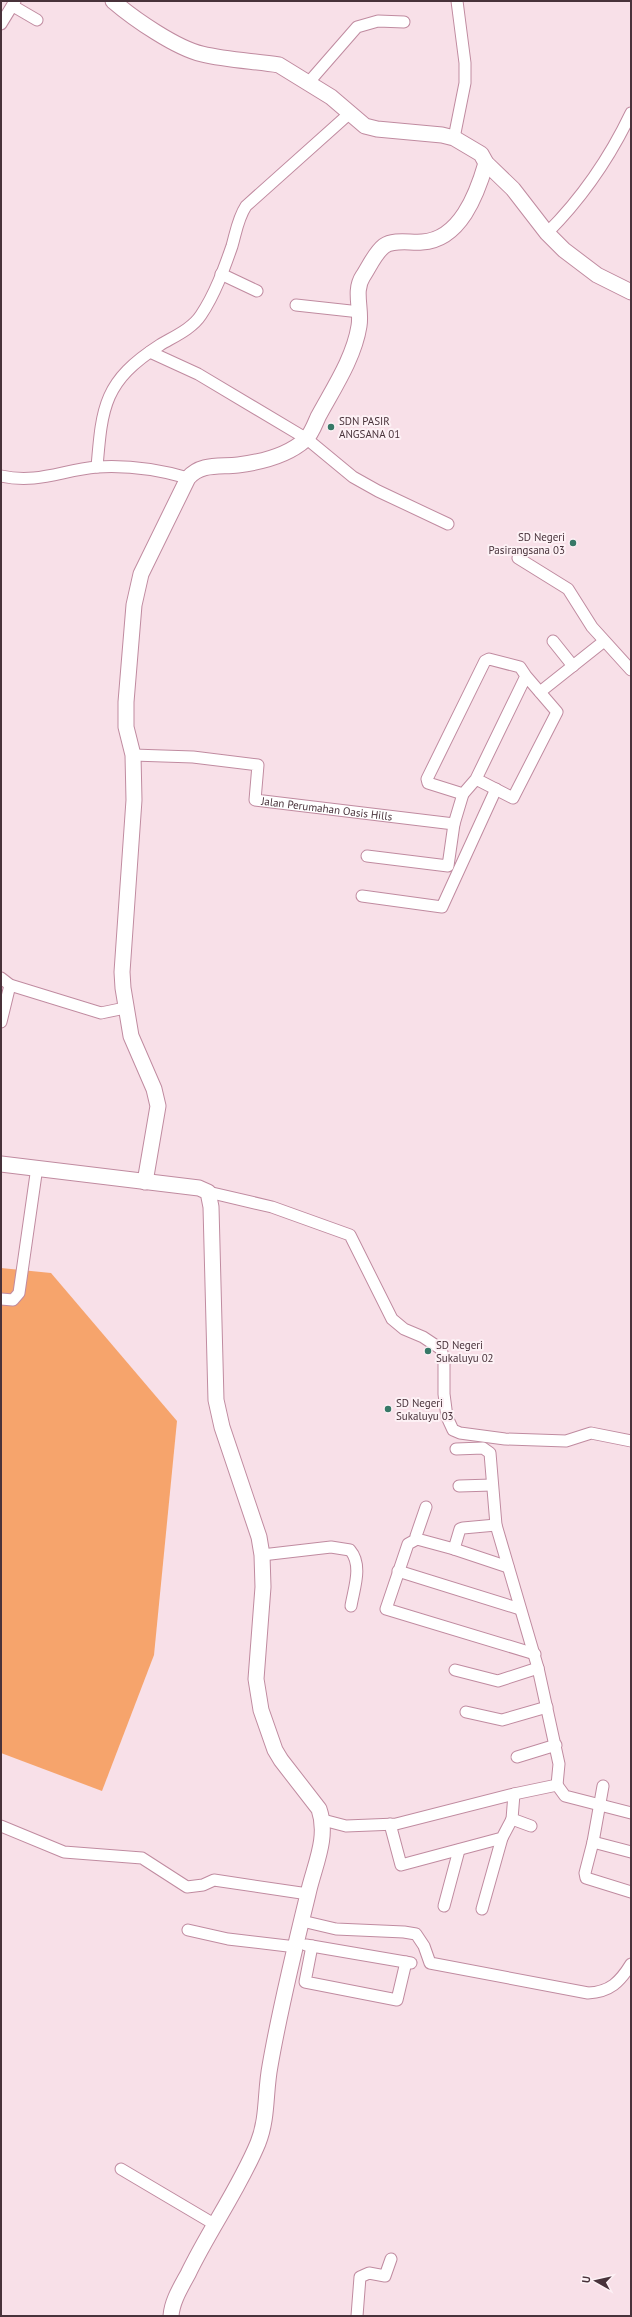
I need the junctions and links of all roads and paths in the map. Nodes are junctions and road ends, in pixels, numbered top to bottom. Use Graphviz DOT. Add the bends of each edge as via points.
graph roads {
  1 [pos="113,1"];
  2 [pos="457,1"];
  3 [pos="14,4"];
  4 [pos="37,20"];
  5 [pos="404,22"];
  6 [pos="1,24"];
  7 [pos="309,82"];
  8 [pos="350,113"];
  9 [pos="631,113"];
  10 [pos="454,138"];
  11 [pos="486,163"];
  12 [pos="547,233"];
  13 [pos="221,274"];
  14 [pos="257,291"];
  15 [pos="631,292"];
  16 [pos="296,305"];
  17 [pos="360,312"];
  18 [pos="150,352"];
  19 [pos="307,439"];
  20 [pos="97,468"];
  21 [pos="1,476"];
  22 [pos="188,478"];
  23 [pos="448,524"];
  24 [pos="518,558"];
  25 [pos="554,641"];
  26 [pos="603,642"];
  27 [pos="573,666"];
  28 [pos="631,670"];
  29 [pos="526,676"];
  30 [pos="540,692"];
  31 [pos="133,755"];
  32 [pos="476,779"];
  33 [pos="496,789"];
  34 [pos="463,794"];
  35 [pos="454,824"];
  36 [pos="367,856"];
  37 [pos="448,866"];
  38 [pos="453,884"];
  39 [pos="362,896"];
  40 [pos="1,978"];
  41 [pos="10,985"];
  42 [pos="125,1008"];
  43 [pos="1,1022"];
  44 [pos="1,1164"];
  45 [pos="37,1167"];
  46 [pos="145,1182"];
  47 [pos="208,1192"];
  48 [pos="1,1299"];
  49 [pos="631,1441"];
  50 [pos="456,1449"];
  51 [pos="492,1485"];
  52 [pos="459,1486"];
  53 [pos="426,1507"];
  54 [pos="496,1525"];
  55 [pos="418,1539"];
  56 [pos="454,1549"];
  57 [pos="262,1555"];
  58 [pos="508,1567"];
  59 [pos="398,1571"];
  60 [pos="351,1606"];
  61 [pos="520,1609"];
  62 [pos="535,1654"];
  63 [pos="538,1668"];
  64 [pos="455,1670"];
  65 [pos="547,1707"];
  66 [pos="466,1712"];
  67 [pos="556,1745"];
  68 [pos="517,1756"];
  69 [pos="557,1785"];
  70 [pos="603,1786"];
  71 [pos="514,1794"];
  72 [pos="600,1805"];
  73 [pos="631,1813"];
  74 [pos="512,1819"];
  75 [pos="323,1820"];
  76 [pos="390,1824"];
  77 [pos="1,1826"];
  78 [pos="531,1826"];
  79 [pos="502,1838"];
  80 [pos="593,1842"];
  81 [pos="459,1850"];
  82 [pos="631,1852"];
  83 [pos="631,1892"];
  84 [pos="308,1894"];
  85 [pos="444,1906"];
  86 [pos="482,1909"];
  87 [pos="302,1921"];
  88 [pos="188,1930"];
  89 [pos="297,1945"];
  90 [pos="312,1946"];
  91 [pos="631,1964"];
  92 [pos="121,2169"];
  93 [pos="214,2224"];
  94 [pos="391,2259"];
  95 [pos="171,2316"];
  96 [pos="358,2316"];
  1 -- 7 [label="street" via="187,49 202,54 278,66"];
  2 -- 10 [label="street" via="465,83"];
  3 -- 4 [label="street"];
  3 -- 6 [label="street"];
  5 -- 7 [label="street" via="378,21 357,27"];
  7 -- 8 [label="street"];
  8 -- 10 [label="street" via="358,122 377,129"];
  8 -- 13 [label="street" via="246,206 238,221"];
  9 -- 12 [label="street" via="586,188"];
  10 -- 11 [label="street" via="481,154"];
  11 -- 12 [label="street" via="513,189"];
  11 -- 17 [label="street" via="465,213 455,228 431,241 394,242 383,247 359,284"];
  12 -- 15 [label="street" via="586,267"];
  13 -- 14 [label="street"];
  13 -- 18 [label="street" via="198,319"];
  16 -- 17 [label="street"];
  17 -- 19 [label="street" via="358,333 347,362"];
  18 -- 19 [label="street" via="198,374"];
  18 -- 20 [label="street" via="119,378 106,401 100,423"];
  19 -- 22 [label="street" via="269,459 202,468"];
  19 -- 23 [label="street" via="353,476 378,491"];
  20 -- 21 [label="street" via="27,480"];
  20 -- 22 [label="street" via="133,466"];
  22 -- 31 [label="street" via="146,562 137,588 126,714"];
  24 -- 26 [label="street" via="568,589"];
  25 -- 27 [label="street"];
  26 -- 27 [label="street"];
  26 -- 28 [label="street"];
  27 -- 30 [label="street"];
  29 -- 30 [label="street"];
  29 -- 32 [label="street"];
  29 -- 34 [label="street" via="520,667 490,659 484,661 427,775 428,783"];
  30 -- 33 [label="street" via="557,712 513,798"];
  31 -- 35 [label="street, Jalan Perumahan Oasis Hills" via="193,757 258,765 255,800"];
  31 -- 42 [label="street" via="134,816 122,972"];
  32 -- 33 [label="street"];
  32 -- 34 [label="street"];
  33 -- 38 [label="street"];
  34 -- 35 [label="street"];
  35 -- 37 [label="street"];
  36 -- 37 [label="street"];
  37 -- 38 [label="street"];
  38 -- 39 [label="street" via="442,907"];
  40 -- 41 [label="street"];
  41 -- 42 [label="street" via="101,1013"];
  41 -- 43 [label="street"];
  42 -- 46 [label="street" via="135,1048 157,1096 158,1117"];
  44 -- 45 [label="street"];
  45 -- 46 [label="street"];
  45 -- 48 [label="street" via="18,1296 13,1300"];
  46 -- 47 [label="street" via="199,1188"];
  47 -- 49 [label="street" via="272,1206 350,1235 392,1318 404,1329 441,1349 444,1360 446,1417 453,1430 505,1439 566,1441 591,1433"];
  47 -- 57 [label="street" via="211,1207 216,1400 222,1427 259,1536"];
  50 -- 51 [label="street" via="487,1449 490,1453"];
  51 -- 52 [label="street"];
  51 -- 54 [label="street"];
  53 -- 55 [label="street" via="416,1536"];
  54 -- 56 [label="street" via="460,1529"];
  54 -- 58 [label="street"];
  55 -- 56 [label="street"];
  55 -- 59 [label="street" via="408,1544"];
  56 -- 58 [label="street"];
  57 -- 60 [label="street" via="331,1547 350,1550 355,1556 357,1567"];
  57 -- 75 [label="street" via="263,1586 256,1679 261,1710 275,1750 319,1809"];
  58 -- 61 [label="street"];
  59 -- 61 [label="street"];
  59 -- 62 [label="street" via="386,1609"];
  61 -- 62 [label="street"];
  62 -- 63 [label="street"];
  63 -- 64 [label="street" via="498,1682"];
  63 -- 65 [label="street"];
  65 -- 66 [label="street" via="502,1720"];
  65 -- 67 [label="street"];
  67 -- 68 [label="street"];
  67 -- 69 [label="street" via="559,1769"];
  69 -- 71 [label="street"];
  69 -- 72 [label="street" via="565,1796"];
  70 -- 72 [label="street"];
  71 -- 74 [label="street"];
  71 -- 76 [label="street"];
  72 -- 73 [label="street"];
  72 -- 80 [label="street"];
  74 -- 78 [label="street"];
  74 -- 79 [label="street"];
  75 -- 76 [label="street" via="346,1826"];
  75 -- 84 [label="street" via="323,1834"];
  76 -- 81 [label="street" via="401,1865"];
  77 -- 84 [label="street" via="64,1852 142,1858 187,1888 214,1880"];
  79 -- 81 [label="street"];
  79 -- 86 [label="street"];
  80 -- 82 [label="street"];
  80 -- 83 [label="street" via="586,1878"];
  81 -- 85 [label="street"];
  84 -- 87 [label="street"];
  87 -- 89 [label="street"];
  87 -- 91 [label="street" via="336,1929 416,1934 430,1963 588,1993 602,1993 620,1980"];
  88 -- 89 [label="street" via="228,1939"];
  89 -- 90 [label="street"];
  89 -- 93 [label="street" via="270,2062 261,2133 251,2157"];
  90 -- 90 [label="street" via="305,1982 397,2000 408,1962"];
  92 -- 93 [label="street"];
  93 -- 95 [label="street" via="177,2295"];
  94 -- 96 [label="street" via="385,2276 369,2273 360,2277"];
}
